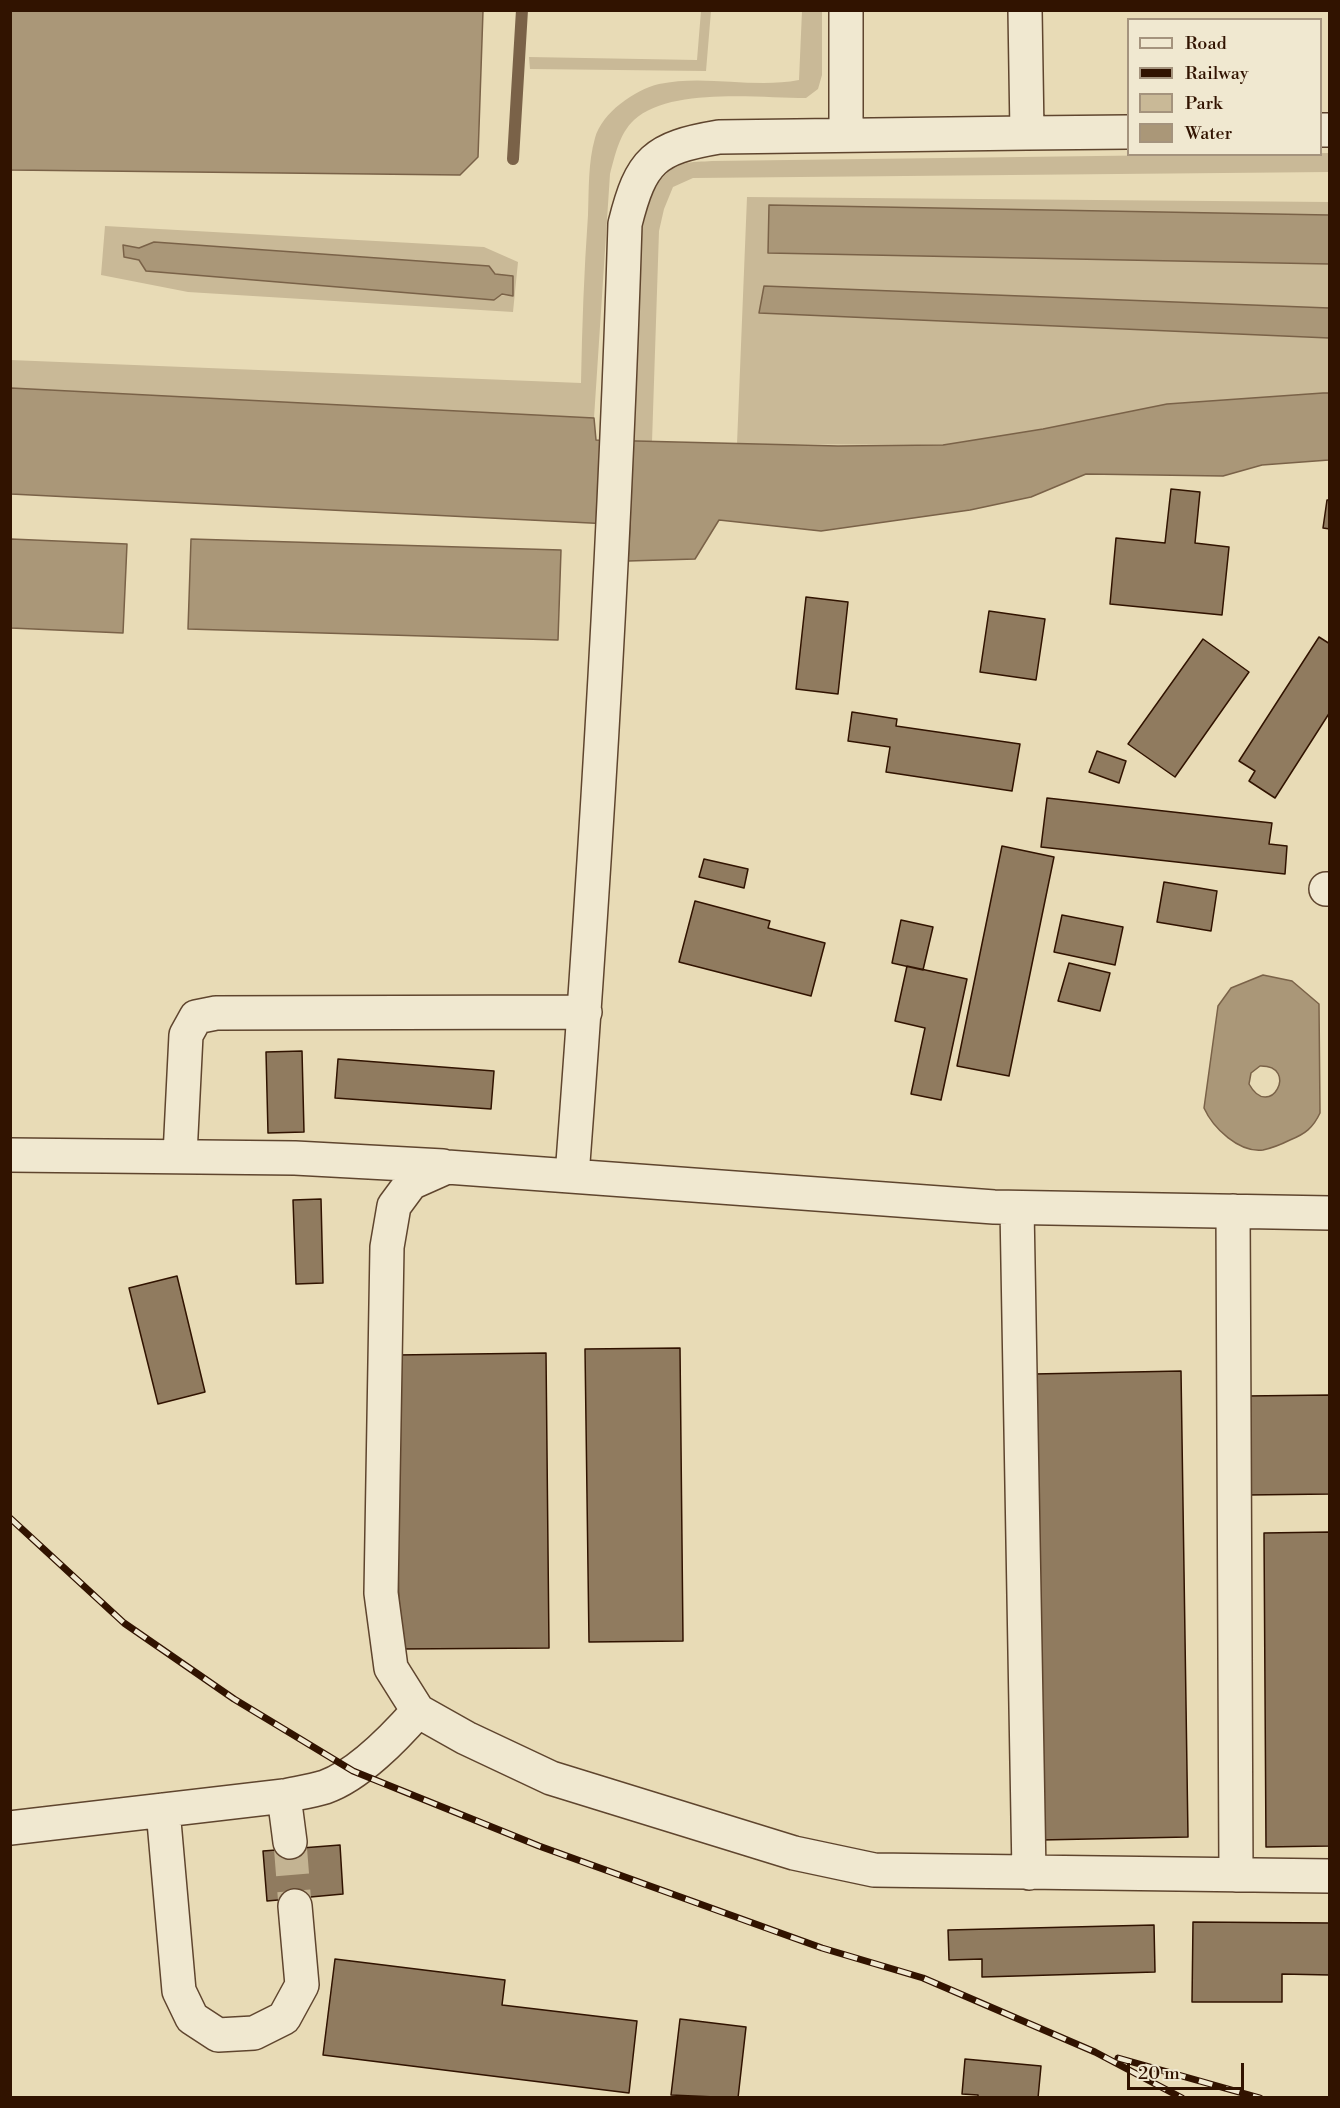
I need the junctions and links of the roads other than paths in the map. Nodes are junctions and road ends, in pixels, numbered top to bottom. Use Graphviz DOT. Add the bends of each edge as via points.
graph roads {
  1 [pos="846,10"];
  2 [pos="1025,10"];
  3 [pos="1127,132"];
  4 [pos="1027,133"];
  5 [pos="846,135"];
  6 [pos="585,1012"];
  7 [pos="10,1155"];
  8 [pos="180,1155"];
  9 [pos="447,1167"];
  10 [pos="572,1176"];
  11 [pos="1017,1208"];
  12 [pos="1233,1212"];
  13 [pos="1329,1214"];
  14 [pos="418,1711"];
  15 [pos="284,1796"];
  16 [pos="163,1810"];
  17 [pos="10,1828"];
  18 [pos="290,1842"];
  19 [pos="1029,1873"];
  20 [pos="1236,1875"];
  21 [pos="1329,1876"];
  22 [pos="295,1906"];
  1 -- 5 [label="street"];
  2 -- 4 [label="street"];
  3 -- 4 [label="street"];
  4 -- 5 [label="street"];
  5 -- 6 [label="street" via="720,137 688,142 659,153 632,196 625,225 618,430"];
  6 -- 8 [label="street" via="216,1013 196,1017 186,1035"];
  6 -- 10 [label="street"];
  7 -- 8 [label="street"];
  8 -- 9 [label="street"];
  9 -- 10 [label="street"];
  9 -- 14 [label="street" via="411,1183 394,1206 387,1247 381,1593 391,1668"];
  10 -- 11 [label="street"];
  11 -- 12 [label="street"];
  11 -- 19 [label="street"];
  12 -- 13 [label="street"];
  12 -- 20 [label="street"];
  14 -- 15 [label="street" via="393,1739 353,1770 327,1786"];
  14 -- 19 [label="street" via="551,1778 794,1853 874,1870"];
  15 -- 16 [label="street"];
  15 -- 18 [label="street"];
  16 -- 17 [label="street"];
  16 -- 22 [label="street" via="179,1991 192,2018 218,2035 254,2033 284,2018 302,1985"];
  19 -- 20 [label="street"];
  20 -- 21 [label="street"];
}
